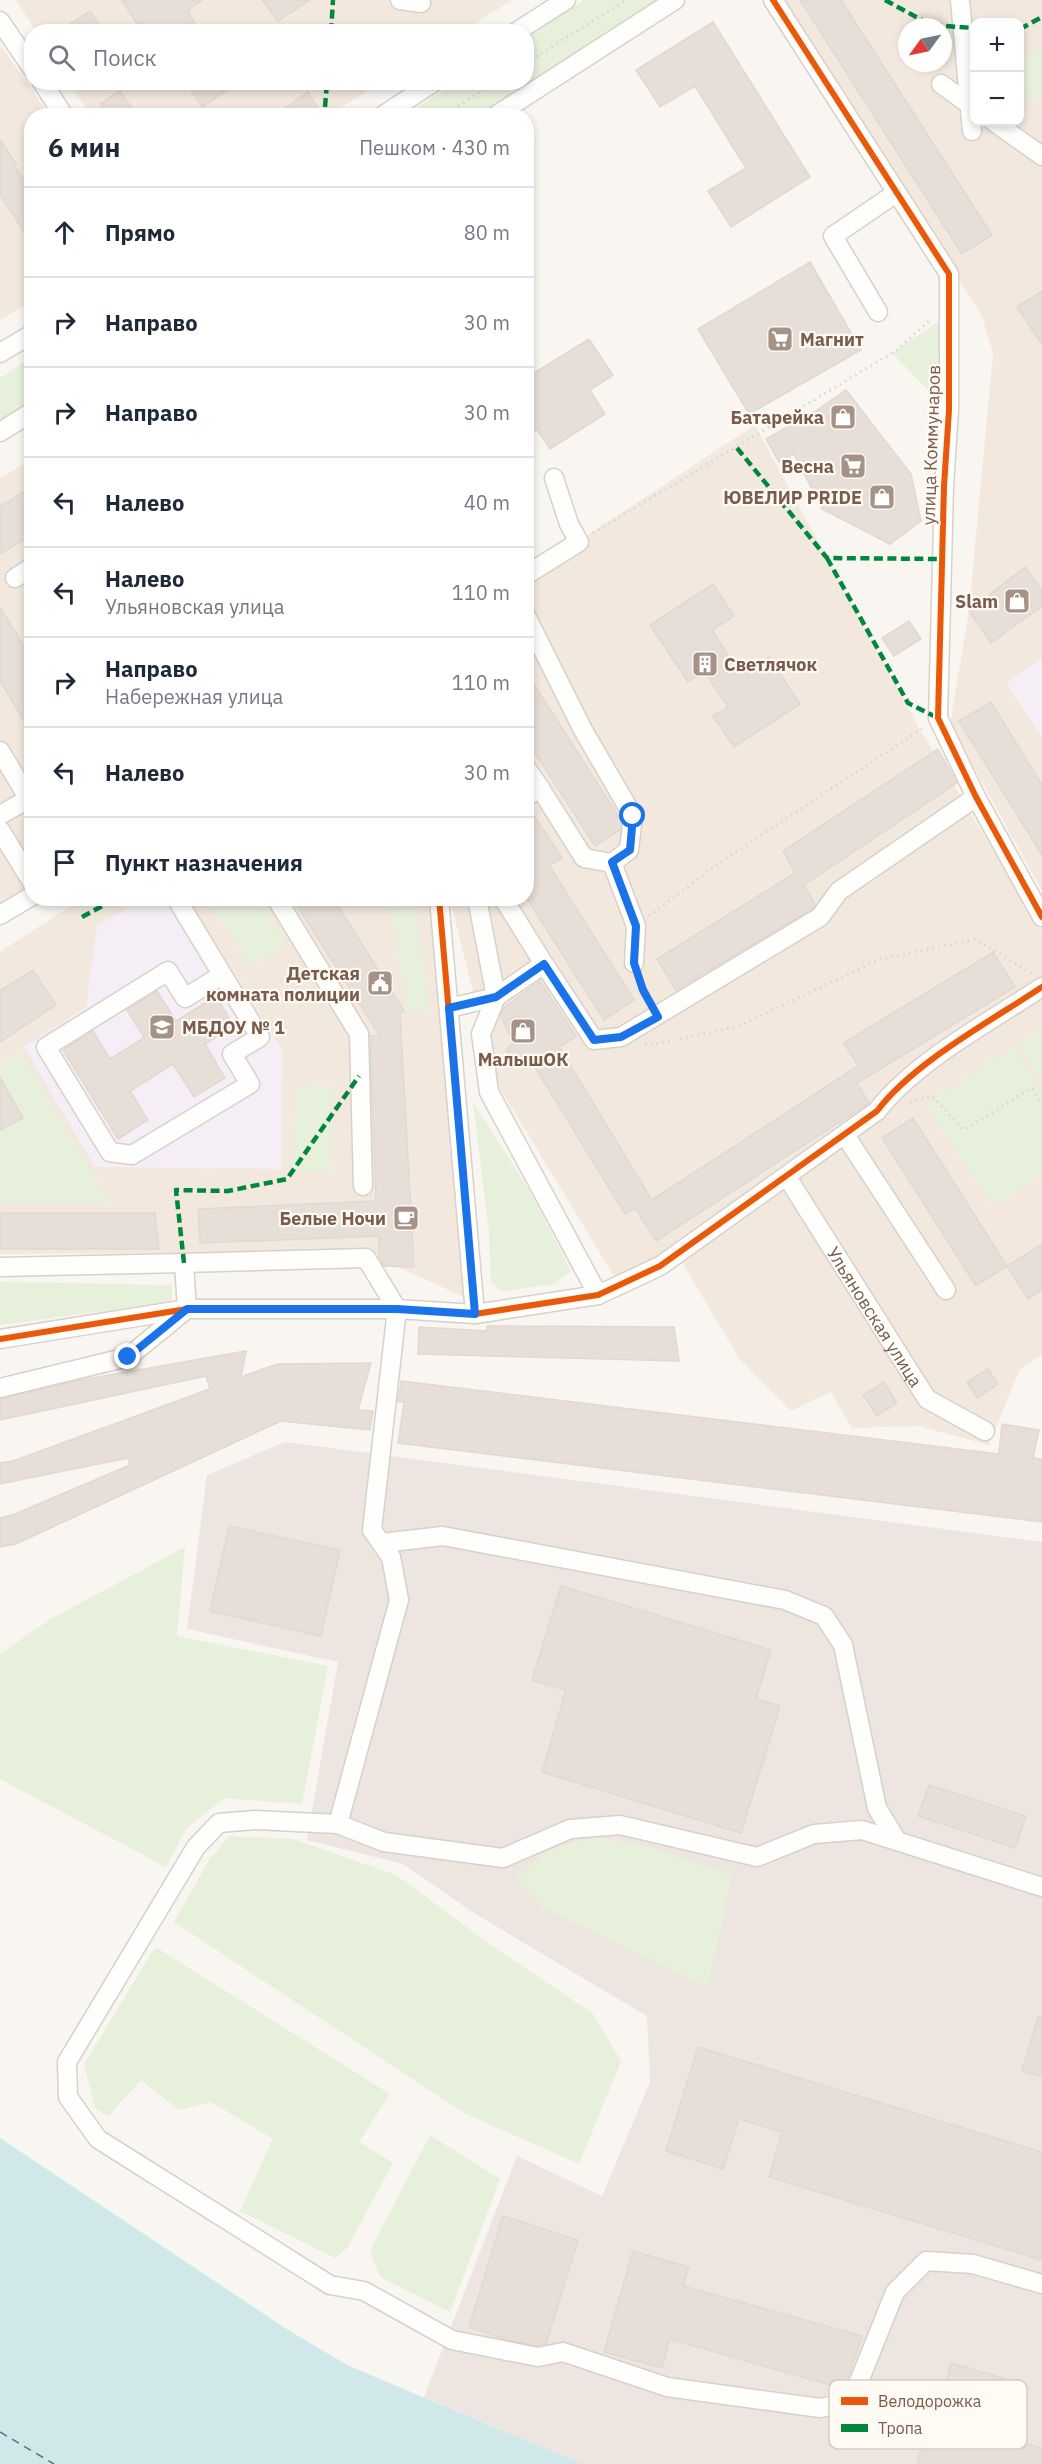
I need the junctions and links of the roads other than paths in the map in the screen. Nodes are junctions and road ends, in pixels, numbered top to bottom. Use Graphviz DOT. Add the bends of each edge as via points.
graph roads {
  1 [pos="400,0"];
  2 [pos="419,0"];
  3 [pos="566,0"];
  4 [pos="675,0"];
  5 [pos="772,0"];
  6 [pos="960,0"];
  7 [pos="0,21"];
  8 [pos="528,24"];
  9 [pos="24,56"];
  10 [pos="941,84"];
  11 [pos="970,88"];
  12 [pos="47,90"];
  13 [pos="422,90"];
  14 [pos="970,105"];
  15 [pos="59,108"];
  16 [pos="394,108"];
  17 [pos="507,108"];
  18 [pos="972,126"];
  19 [pos="1000,126"];
  20 [pos="972,131"];
  21 [pos="1042,156"];
  22 [pos="897,193"];
  23 [pos="878,312"];
  24 [pos="24,339"];
  25 [pos="0,353"];
  26 [pos="24,417"];
  27 [pos="0,432"];
  28 [pos="554,478"];
  29 [pos="534,570"];
  30 [pos="24,572"];
  31 [pos="15,578"];
  32 [pos="534,632"];
  33 [pos="0,751"];
  34 [pos="24,789"];
  35 [pos="534,793"];
  36 [pos="976,797"];
  37 [pos="24,801"];
  38 [pos="0,815"];
  39 [pos="0,830"];
  40 [pos="612,862"];
  41 [pos="24,869"];
  42 [pos="24,901"];
  43 [pos="181,906"];
  44 [pos="281,906"];
  45 [pos="441,906"];
  46 [pos="479,906"];
  47 [pos="508,906"];
  48 [pos="0,915"];
  49 [pos="1042,917"];
  50 [pos="634,963"];
  51 [pos="544,964"];
  52 [pos="222,975"];
  53 [pos="1040,982"];
  54 [pos="496,997"];
  55 [pos="449,1008"];
  56 [pos="844,1135"];
  57 [pos="787,1177"];
  58 [pos="363,1186"];
  59 [pos="184,1263"];
  60 [pos="0,1267"];
  61 [pos="946,1290"];
  62 [pos="598,1295"];
  63 [pos="187,1309"];
  64 [pos="397,1309"];
  65 [pos="475,1314"];
  66 [pos="0,1339"];
  67 [pos="0,1388"];
  68 [pos="985,1431"];
  69 [pos="382,1543"];
  70 [pos="338,1824"];
  71 [pos="897,1841"];
  72 [pos="1042,1887"];
  73 [pos="1042,2284"];
  74 [pos="860,2380"];
  75 [pos="829,2406"];
  1 -- 2 [label="street" via="421,3"];
  3 -- 8 [label="street"];
  4 -- 17 [label="street"];
  5 -- 22 [label="street, улица Коммунаров"];
  6 -- 11 [label="street"];
  7 -- 9 [label="street"];
  10 -- 14 [label="street"];
  12 -- 15 [label="street"];
  13 -- 16 [label="street"];
  18 -- 20 [label="street"];
  19 -- 21 [label="street"];
  22 -- 23 [label="street" via="832,236"];
  22 -- 36 [label="street, улица Коммунаров" via="949,274 949,410 938,718"];
  24 -- 25 [label="street"];
  26 -- 27 [label="street"];
  28 -- 29 [label="street" via="568,524 579,542"];
  30 -- 31 [label="street"];
  32 -- 40 [label="street" via="583,730 633,816 630,850"];
  33 -- 34 [label="street"];
  35 -- 40 [label="street" via="584,858"];
  36 -- 49 [label="street, улица Коммунаров"];
  36 -- 51 [label="street" via="839,891 820,916 621,1037 594,1040"];
  37 -- 38 [label="street"];
  39 -- 41 [label="street"];
  40 -- 50 [label="street" via="636,926"];
  42 -- 48 [label="street"];
  43 -- 52 [label="street"];
  44 -- 58 [label="street" via="359,1034"];
  45 -- 55 [label="street"];
  46 -- 54 [label="street"];
  47 -- 51 [label="street"];
  51 -- 54 [label="street"];
  52 -- 52 [label="street" via="185,998 168,970 46,1047 110,1152 132,1155 250,1084 232,1054 260,1037"];
  53 -- 56 [label="street" via="930,1062 891,1093 877,1111"];
  54 -- 55 [label="street"];
  54 -- 62 [label="street" via="481,1034 489,1092"];
  55 -- 65 [label="street"];
  56 -- 57 [label="street"];
  56 -- 61 [label="street"];
  57 -- 62 [label="street" via="660,1266"];
  57 -- 68 [label="street, Ульяновская улица" via="927,1399"];
  59 -- 60 [label="street"];
  59 -- 63 [label="street"];
  59 -- 64 [label="street" via="366,1258"];
  62 -- 65 [label="street"];
  63 -- 64 [label="street"];
  63 -- 66 [label="street"];
  63 -- 67 [label="street" via="128,1357"];
  64 -- 65 [label="street"];
  64 -- 69 [label="street" via="372,1530"];
  69 -- 70 [label="street" via="391,1557 399,1600"];
  69 -- 71 [label="street" via="443,1536 785,1600 824,1616 843,1645 877,1808"];
  70 -- 71 [label="street" via="384,1842 503,1858 570,1829 620,1825 757,1857 814,1834 862,1830"];
  70 -- 75 [label="street" via="255,1820 219,1824 196,1847 67,2062 68,2097 98,2139 330,2285 364,2291 452,2340 538,2357 563,2352 668,2387"];
  71 -- 72 [label="street"];
  73 -- 74 [label="street" via="973,2264 926,2261 895,2292"];
}
